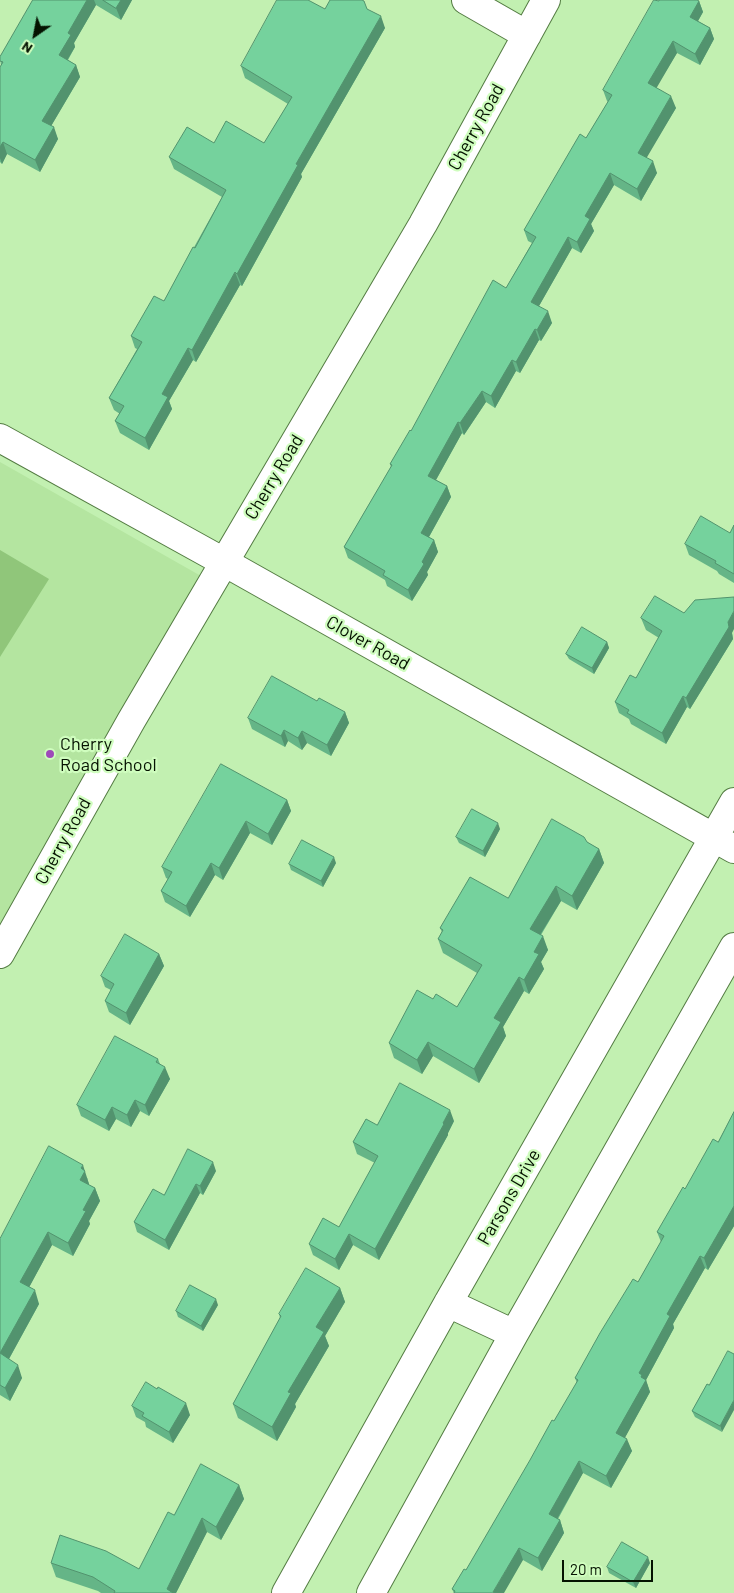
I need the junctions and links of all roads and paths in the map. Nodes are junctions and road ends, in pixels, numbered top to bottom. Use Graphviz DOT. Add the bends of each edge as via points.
graph roads {
  1 [pos="466,0"];
  2 [pos="546,0"];
  3 [pos="527,35"];
  4 [pos="0,438"];
  5 [pos="224,562"];
  6 [pos="734,802"];
  7 [pos="724,843"];
  8 [pos="734,947"];
  9 [pos="0,954"];
  10 [pos="448,1302"];
  11 [pos="514,1334"];
  12 [pos="286,1593"];
  13 [pos="371,1593"];
  1 -- 3 [label="street"];
  2 -- 3 [label="street, Cherry Road"];
  3 -- 5 [label="street, Cherry Road" via="423,224"];
  4 -- 5 [label="street, Clover Road"];
  5 -- 7 [label="street, Clover Road"];
  5 -- 9 [label="street, Cherry Road"];
  6 -- 7 [label="street, Parsons Drive"];
  7 -- 10 [label="street, Parsons Drive"];
  8 -- 11 [label="street"];
  10 -- 11 [label="street"];
  10 -- 12 [label="street, Parsons Drive"];
  11 -- 13 [label="street"];
}
